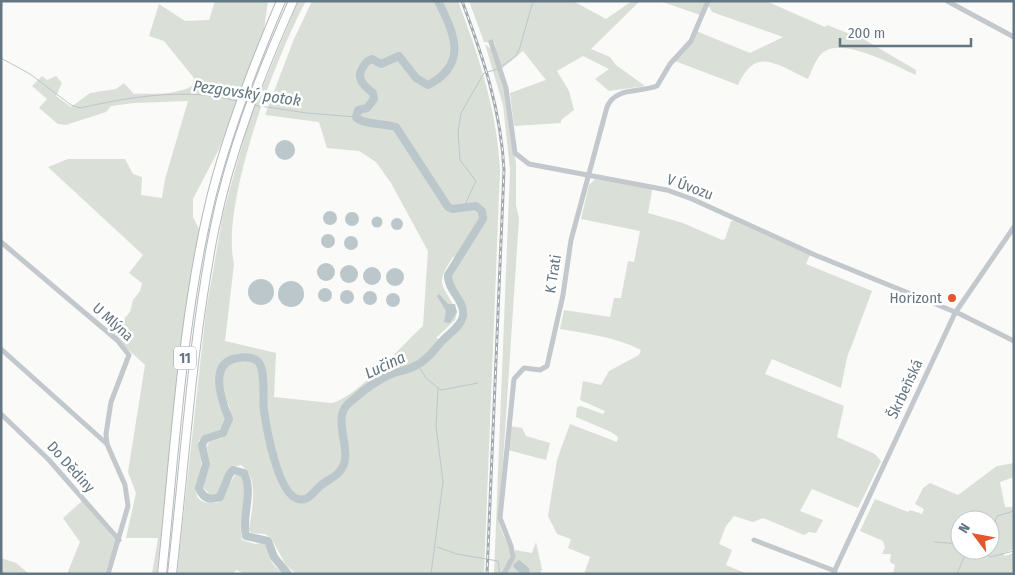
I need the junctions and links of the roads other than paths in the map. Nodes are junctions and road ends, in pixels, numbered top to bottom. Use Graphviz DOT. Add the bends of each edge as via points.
graph roads {
  1 [pos="281,1"];
  2 [pos="293,1"];
  3 [pos="708,1"];
  4 [pos="946,1"];
  5 [pos="1014,37"];
  6 [pos="491,42"];
  7 [pos="590,175"];
  8 [pos="1014,226"];
  9 [pos="1,242"];
  10 [pos="955,313"];
  11 [pos="1014,341"];
  12 [pos="1,349"];
  13 [pos="1,414"];
  14 [pos="107,444"];
  15 [pos="119,540"];
  16 [pos="754,540"];
  17 [pos="834,572"];
  18 [pos="108,574"];
  19 [pos="162,574"];
  20 [pos="172,574"];
  21 [pos="504,574"];
  1 -- 19 [label="highway, 11" via="241,101 212,193 190,318"];
  2 -- 20 [label="highway, 11" via="252,100 227,178 215,230 194,374"];
  3 -- 7 [label="street, K Trati" via="691,40 670,64 657,86 617,93 612,98 603,120"];
  4 -- 5 [label="street"];
  6 -- 7 [label="street, V Úvozu" via="506,88 515,153 529,164"];
  7 -- 10 [label="street, V Úvozu" via="667,190 692,199"];
  7 -- 21 [label="street, K Trati" via="571,240 547,366 540,370 524,368 514,379 500,518 512,546 513,557"];
  8 -- 10 [label="street, Škrbeňská"];
  9 -- 14 [label="street, U Mlýna" via="126,348 129,355 111,402"];
  10 -- 11 [label="street, V Úvozu"];
  10 -- 17 [label="street, Škrbeňská"];
  12 -- 14 [label="street"];
  13 -- 15 [label="street, Do Dědiny" via="49,460"];
  14 -- 15 [label="street, U Mlýna" via="125,485 128,506"];
  15 -- 18 [label="street, U Mlýna"];
  16 -- 17 [label="street, Škrbeňská"];
}
